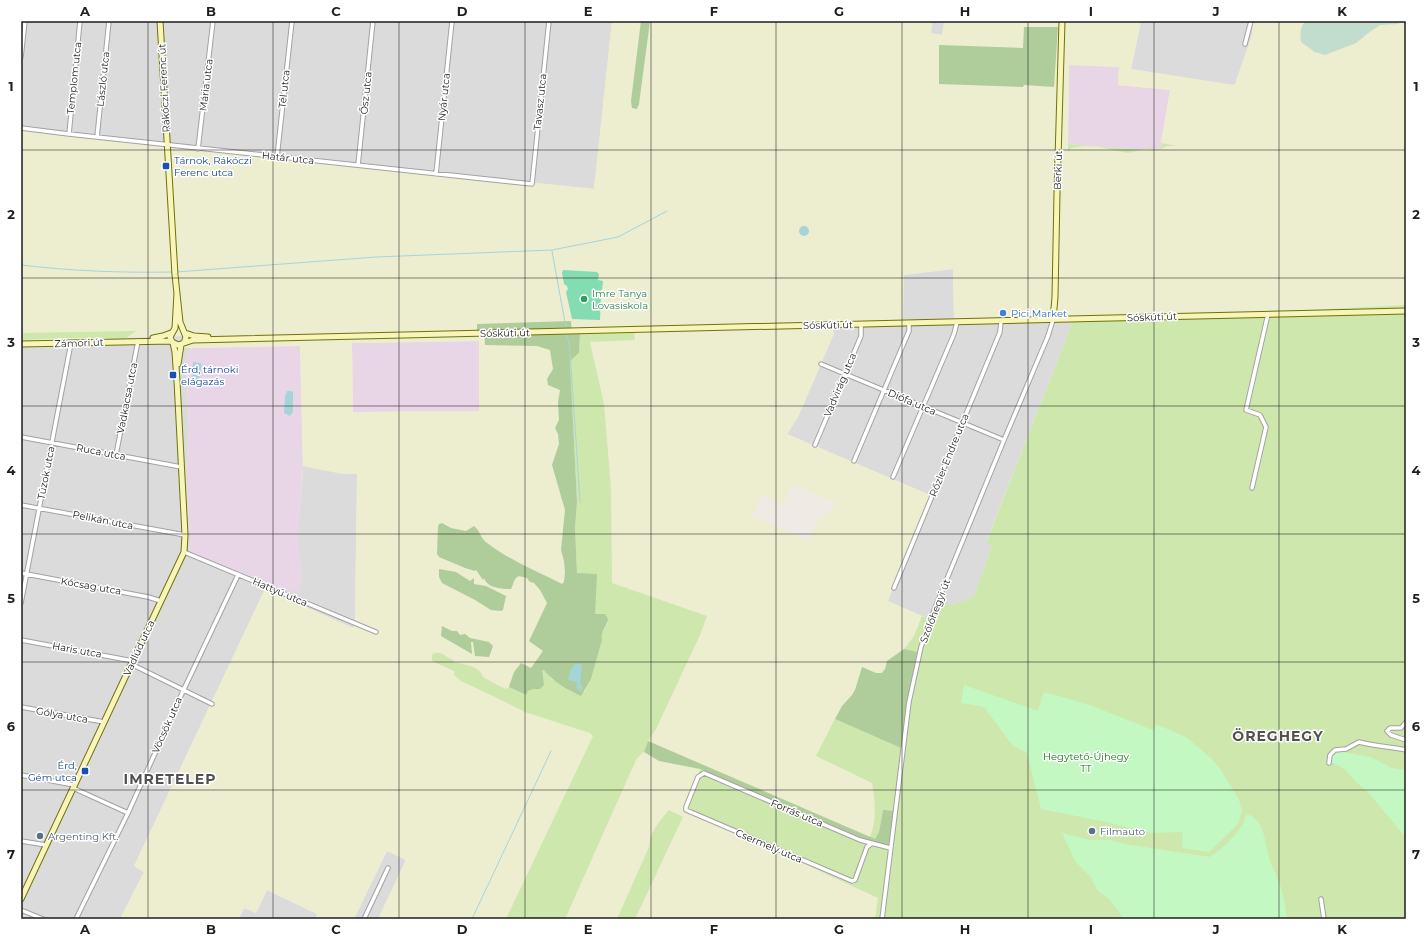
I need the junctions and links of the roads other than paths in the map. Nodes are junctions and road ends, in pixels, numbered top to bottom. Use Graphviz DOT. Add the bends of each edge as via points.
graph roads {
  1 [pos="25,21"];
  2 [pos="80,21"];
  3 [pos="109,21"];
  4 [pos="160,21"];
  5 [pos="213,21"];
  6 [pos="292,21"];
  7 [pos="373,21"];
  8 [pos="452,21"];
  9 [pos="549,21"];
  10 [pos="1062,21"];
  11 [pos="1251,21"];
  12 [pos="1245,44"];
  13 [pos="21,57"];
  14 [pos="21,128"];
  15 [pos="69,134"];
  16 [pos="97,137"];
  17 [pos="168,145"];
  18 [pos="198,149"];
  19 [pos="277,157"];
  20 [pos="358,165"];
  21 [pos="436,174"];
  22 [pos="532,184"];
  23 [pos="176,293"];
  24 [pos="1406,311"];
  25 [pos="1268,314"];
  26 [pos="1053,320"];
  27 [pos="1001,321"];
  28 [pos="957,322"];
  29 [pos="909,323"];
  30 [pos="861,324"];
  31 [pos="173,331"];
  32 [pos="184,332"];
  33 [pos="251,339"];
  34 [pos="138,341"];
  35 [pos="172,342"];
  36 [pos="71,343"];
  37 [pos="21,344"];
  38 [pos="183,344"];
  39 [pos="821,364"];
  40 [pos="845,374"];
  41 [pos="177,381"];
  42 [pos="884,390"];
  43 [pos="923,406"];
  44 [pos="962,423"];
  45 [pos="21,437"];
  46 [pos="1004,440"];
  47 [pos="52,443"];
  48 [pos="815,445"];
  49 [pos="116,455"];
  50 [pos="854,461"];
  51 [pos="181,467"];
  52 [pos="893,477"];
  53 [pos="1252,488"];
  54 [pos="21,505"];
  55 [pos="39,508"];
  56 [pos="185,535"];
  57 [pos="184,552"];
  58 [pos="21,573"];
  59 [pos="26,574"];
  60 [pos="238,575"];
  61 [pos="894,588"];
  62 [pos="161,601"];
  63 [pos="21,603"];
  64 [pos="376,632"];
  65 [pos="21,640"];
  66 [pos="132,662"];
  67 [pos="184,689"];
  68 [pos="212,704"];
  69 [pos="21,707"];
  70 [pos="104,722"];
  71 [pos="1406,722"];
  72 [pos="1406,740"];
  73 [pos="1406,750"];
  74 [pos="1329,762"];
  75 [pos="704,773"];
  76 [pos="21,775"];
  77 [pos="73,787"];
  78 [pos="128,813"];
  79 [pos="21,841"];
  80 [pos="871,844"];
  81 [pos="46,845"];
  82 [pos="890,848"];
  83 [pos="388,868"];
  84 [pos="21,899"];
  85 [pos="1321,899"];
  86 [pos="21,910"];
  87 [pos="43,919"];
  88 [pos="76,919"];
  89 [pos="364,919"];
  90 [pos="882,919"];
  91 [pos="1324,919"];
  1 -- 13 [label="street"];
  2 -- 15 [label="street, Templom utca"];
  3 -- 16 [label="street, László utca"];
  4 -- 17 [label="main road, Rákóczi Ferenc út"];
  5 -- 18 [label="street, Mária utca"];
  6 -- 19 [label="street, Tél utca"];
  7 -- 20 [label="street, Ősz utca"];
  8 -- 21 [label="street, Nyár utca"];
  9 -- 22 [label="street, Tavasz utca"];
  10 -- 26 [label="main road, Berki út"];
  11 -- 12 [label="street"];
  14 -- 15 [label="street, Határ utca"];
  15 -- 16 [label="street, Határ utca"];
  16 -- 17 [label="street, Határ utca"];
  17 -- 18 [label="street, Határ utca"];
  17 -- 23 [label="main road, Rákóczi Ferenc út"];
  18 -- 19 [label="street, Határ utca"];
  19 -- 20 [label="street, Határ utca"];
  20 -- 21 [label="street, Határ utca"];
  21 -- 22 [label="street, Határ utca"];
  23 -- 31 [label="main road"];
  23 -- 32 [label="main road"];
  24 -- 25 [label="main road, Sóskúti út"];
  25 -- 26 [label="main road, Sóskúti út"];
  25 -- 53 [label="street" via="1246,410 1260,415 1266,427"];
  26 -- 27 [label="main road, Sóskúti út"];
  26 -- 46 [label="street, Szőlőhegyi út"];
  27 -- 28 [label="main road, Sóskúti út"];
  27 -- 44 [label="street, Rőzler Endre utca" via="1000,332"];
  28 -- 29 [label="main road, Sóskúti út"];
  28 -- 43 [label="street"];
  29 -- 30 [label="main road, Sóskúti út"];
  29 -- 42 [label="street" via="909,331"];
  30 -- 33 [label="main road, Sóskúti út"];
  30 -- 40 [label="street, Vadvirág utca" via="861,336"];
  31 -- 32 [label="main road" via="178,329"];
  31 -- 34 [label="main road, Zámori út" via="163,336"];
  31 -- 35 [label="main road" via="170,337"];
  32 -- 33 [label="main road, Sóskúti út" via="194,336"];
  32 -- 38 [label="main road" via="186,337"];
  33 -- 38 [label="main road, Sóskúti út" via="193,340"];
  34 -- 35 [label="main road, Zámori út"];
  34 -- 36 [label="main road, Zámori út"];
  34 -- 49 [label="street, Vadkacsa utca"];
  35 -- 38 [label="main road" via="176,345"];
  35 -- 41 [label="main road, Vadlúd utca"];
  36 -- 37 [label="main road, Zámori út"];
  36 -- 47 [label="street, Túzok utca"];
  38 -- 41 [label="main road, Vadlúd utca"];
  39 -- 40 [label="street, Diófa utca"];
  40 -- 42 [label="street, Diófa utca"];
  40 -- 48 [label="street, Vadvirág utca"];
  41 -- 51 [label="main road, Vadlúd utca"];
  42 -- 43 [label="street, Diófa utca"];
  42 -- 50 [label="street"];
  43 -- 44 [label="street, Diófa utca"];
  43 -- 52 [label="street"];
  44 -- 46 [label="street, Diófa utca"];
  44 -- 61 [label="street, Rőzler Endre utca"];
  45 -- 47 [label="street, Ruca utca"];
  46 -- 82 [label="street, Szőlőhegyi út" via="921,647 909,702"];
  47 -- 49 [label="street, Ruca utca"];
  47 -- 55 [label="street, Túzok utca"];
  49 -- 51 [label="street, Ruca utca"];
  51 -- 56 [label="main road, Vadlúd utca"];
  54 -- 55 [label="street, Pelikán utca"];
  55 -- 56 [label="street, Pelikán utca"];
  55 -- 59 [label="street, Túzok utca"];
  56 -- 57 [label="main road, Vadlúd utca"];
  57 -- 60 [label="street, Hattyú utca"];
  57 -- 62 [label="main road, Vadlúd utca"];
  58 -- 59 [label="street, Kócsag utca"];
  59 -- 62 [label="street, Kócsag utca"];
  59 -- 63 [label="street, Túzok utca"];
  60 -- 64 [label="street, Hattyú utca"];
  60 -- 67 [label="street, Vöcsök utca"];
  62 -- 66 [label="main road, Vadlúd utca"];
  65 -- 66 [label="street, Haris utca"];
  66 -- 67 [label="street, Haris utca"];
  66 -- 70 [label="main road, Vadlúd utca"];
  67 -- 68 [label="street, Haris utca"];
  67 -- 78 [label="street, Vöcsök utca"];
  69 -- 70 [label="street, Gólya utca"];
  70 -- 77 [label="main road, Vadlúd utca"];
  71 -- 72 [label="street" via="1401,728 1388,729 1390,735"];
  73 -- 74 [label="street" via="1359,742 1346,749 1335,750"];
  75 -- 80 [label="street, Forrás utca"];
  75 -- 80 [label="street, Csermely utca" via="698,777 686,810 849,880 854,880"];
  76 -- 77 [label="street"];
  77 -- 78 [label="street"];
  77 -- 81 [label="main road, Vadlúd utca"];
  78 -- 88 [label="street, Vöcsök utca"];
  79 -- 81 [label="street"];
  80 -- 82 [label="street, Forrás utca"];
  81 -- 84 [label="main road, Vadlúd utca"];
  82 -- 90 [label="street, Szőlőhegyi út"];
  83 -- 89 [label="street"];
  85 -- 91 [label="street"];
  86 -- 87 [label="street"];
}
